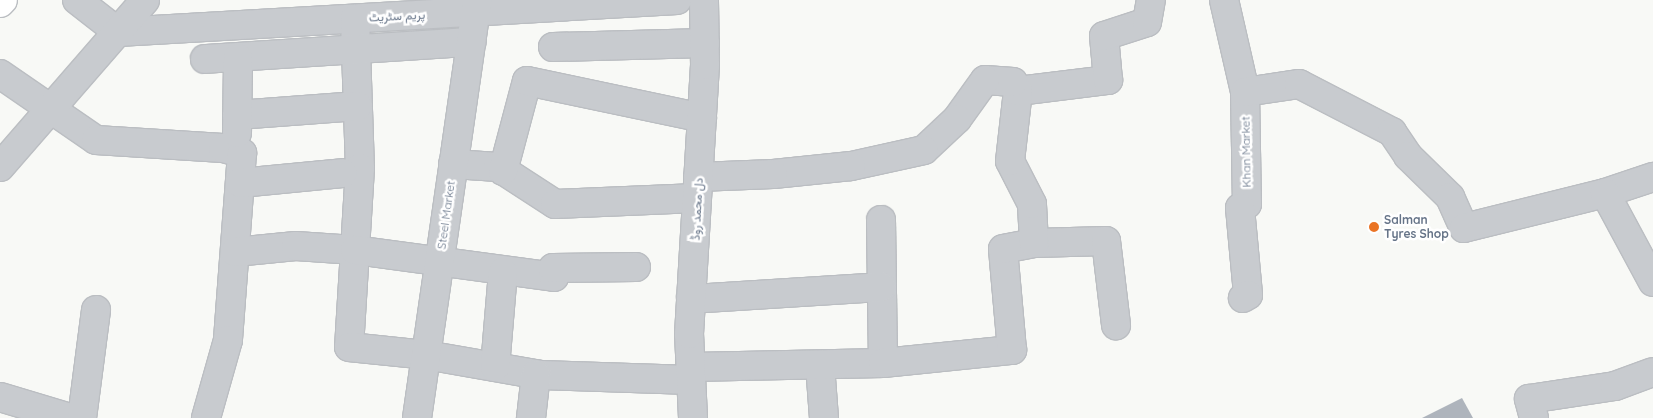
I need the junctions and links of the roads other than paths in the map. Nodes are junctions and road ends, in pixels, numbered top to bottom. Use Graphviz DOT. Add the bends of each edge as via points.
graph roads {
  1 [pos="3,0"];
  2 [pos="77,0"];
  3 [pos="145,0"];
  4 [pos="676,0"];
  5 [pos="704,0"];
  6 [pos="1151,0"];
  7 [pos="1224,0"];
  8 [pos="0,3"];
  9 [pos="476,6"];
  10 [pos="355,19"];
  11 [pos="118,32"];
  12 [pos="471,42"];
  13 [pos="705,43"];
  14 [pos="553,47"];
  15 [pos="356,51"];
  16 [pos="238,58"];
  17 [pos="205,59"];
  18 [pos="0,74"];
  19 [pos="1018,91"];
  20 [pos="1245,92"];
  21 [pos="358,106"];
  22 [pos="51,110"];
  23 [pos="237,116"];
  24 [pos="702,118"];
  25 [pos="236,152"];
  26 [pos="453,164"];
  27 [pos="0,168"];
  28 [pos="503,170"];
  29 [pos="343,173"];
  30 [pos="1653,177"];
  31 [pos="240,183"];
  32 [pos="698,188"];
  33 [pos="1605,193"];
  34 [pos="881,220"];
  35 [pos="1034,243"];
  36 [pos="355,250"];
  37 [pos="235,252"];
  38 [pos="440,260"];
  39 [pos="636,267"];
  40 [pos="504,272"];
  41 [pos="1653,282"];
  42 [pos="882,286"];
  43 [pos="1242,298"];
  44 [pos="691,299"];
  45 [pos="96,310"];
  46 [pos="1116,325"];
  47 [pos="426,355"];
  48 [pos="883,363"];
  49 [pos="820,365"];
  50 [pos="495,367"];
  51 [pos="1653,372"];
  52 [pos="536,374"];
  53 [pos="691,374"];
  54 [pos="0,397"];
  55 [pos="69,418"];
  56 [pos="82,418"];
  57 [pos="206,418"];
  58 [pos="418,418"];
  59 [pos="531,418"];
  60 [pos="692,418"];
  61 [pos="824,418"];
  62 [pos="1534,418"];
  1 -- 8 [label="main road"];
  2 -- 11 [label="street"];
  3 -- 11 [label="street"];
  4 -- 9 [label="street, پریم سٹریٹ"];
  5 -- 13 [label="street, دل محمد روڈ"];
  6 -- 19 [label="street" via="1147,22 1104,36 1108,80"];
  7 -- 20 [label="street, Khan Market"];
  9 -- 10 [label="street, پریم سٹریٹ"];
  9 -- 12 [label="street, Steel Market"];
  10 -- 11 [label="street, پریم سٹریٹ"];
  10 -- 15 [label="street"];
  11 -- 22 [label="street"];
  12 -- 15 [label="street"];
  12 -- 26 [label="street, Steel Market"];
  13 -- 14 [label="street"];
  13 -- 24 [label="street, دل محمد روڈ"];
  15 -- 16 [label="street"];
  15 -- 21 [label="street"];
  16 -- 17 [label="street"];
  16 -- 23 [label="street"];
  18 -- 22 [label="street"];
  19 -- 32 [label="street" via="1013,82 985,80 958,119 924,150 851,166"];
  19 -- 35 [label="street" via="1010,160 1032,204"];
  20 -- 33 [label="street" via="1299,84 1392,132 1408,156 1450,197 1464,228"];
  20 -- 43 [label="street, Khan Market" via="1246,204 1240,208 1248,295"];
  21 -- 23 [label="street"];
  21 -- 36 [label="street" via="360,168"];
  22 -- 25 [label="street" via="96,140 223,148"];
  22 -- 27 [label="street"];
  23 -- 25 [label="street"];
  24 -- 28 [label="street" via="527,81"];
  24 -- 32 [label="street, دل محمد روڈ"];
  25 -- 31 [label="street" via="242,153"];
  26 -- 28 [label="street"];
  26 -- 38 [label="street, Steel Market"];
  28 -- 32 [label="street" via="555,204"];
  29 -- 31 [label="street"];
  30 -- 33 [label="street"];
  31 -- 37 [label="street"];
  32 -- 44 [label="street, دل محمد روڈ"];
  33 -- 41 [label="street"];
  34 -- 42 [label="street"];
  35 -- 46 [label="street" via="1106,241"];
  35 -- 48 [label="street" via="1002,249 1012,350"];
  36 -- 37 [label="street" via="296,246"];
  36 -- 38 [label="street"];
  36 -- 47 [label="street" via="349,347"];
  37 -- 57 [label="street" via="228,340"];
  38 -- 40 [label="street"];
  38 -- 47 [label="street, Steel Market"];
  39 -- 40 [label="street" via="553,268 554,277"];
  40 -- 50 [label="street"];
  42 -- 44 [label="street"];
  42 -- 48 [label="street"];
  44 -- 53 [label="street, دل محمد روڈ"];
  45 -- 56 [label="street"];
  47 -- 50 [label="street"];
  47 -- 58 [label="street, Steel Market"];
  48 -- 49 [label="street"];
  49 -- 53 [label="street"];
  49 -- 61 [label="street"];
  50 -- 52 [label="street"];
  51 -- 62 [label="street" via="1615,386 1529,399"];
  52 -- 53 [label="street"];
  52 -- 59 [label="street"];
  53 -- 60 [label="street, دل محمد روڈ"];
  54 -- 55 [label="street"];
}
